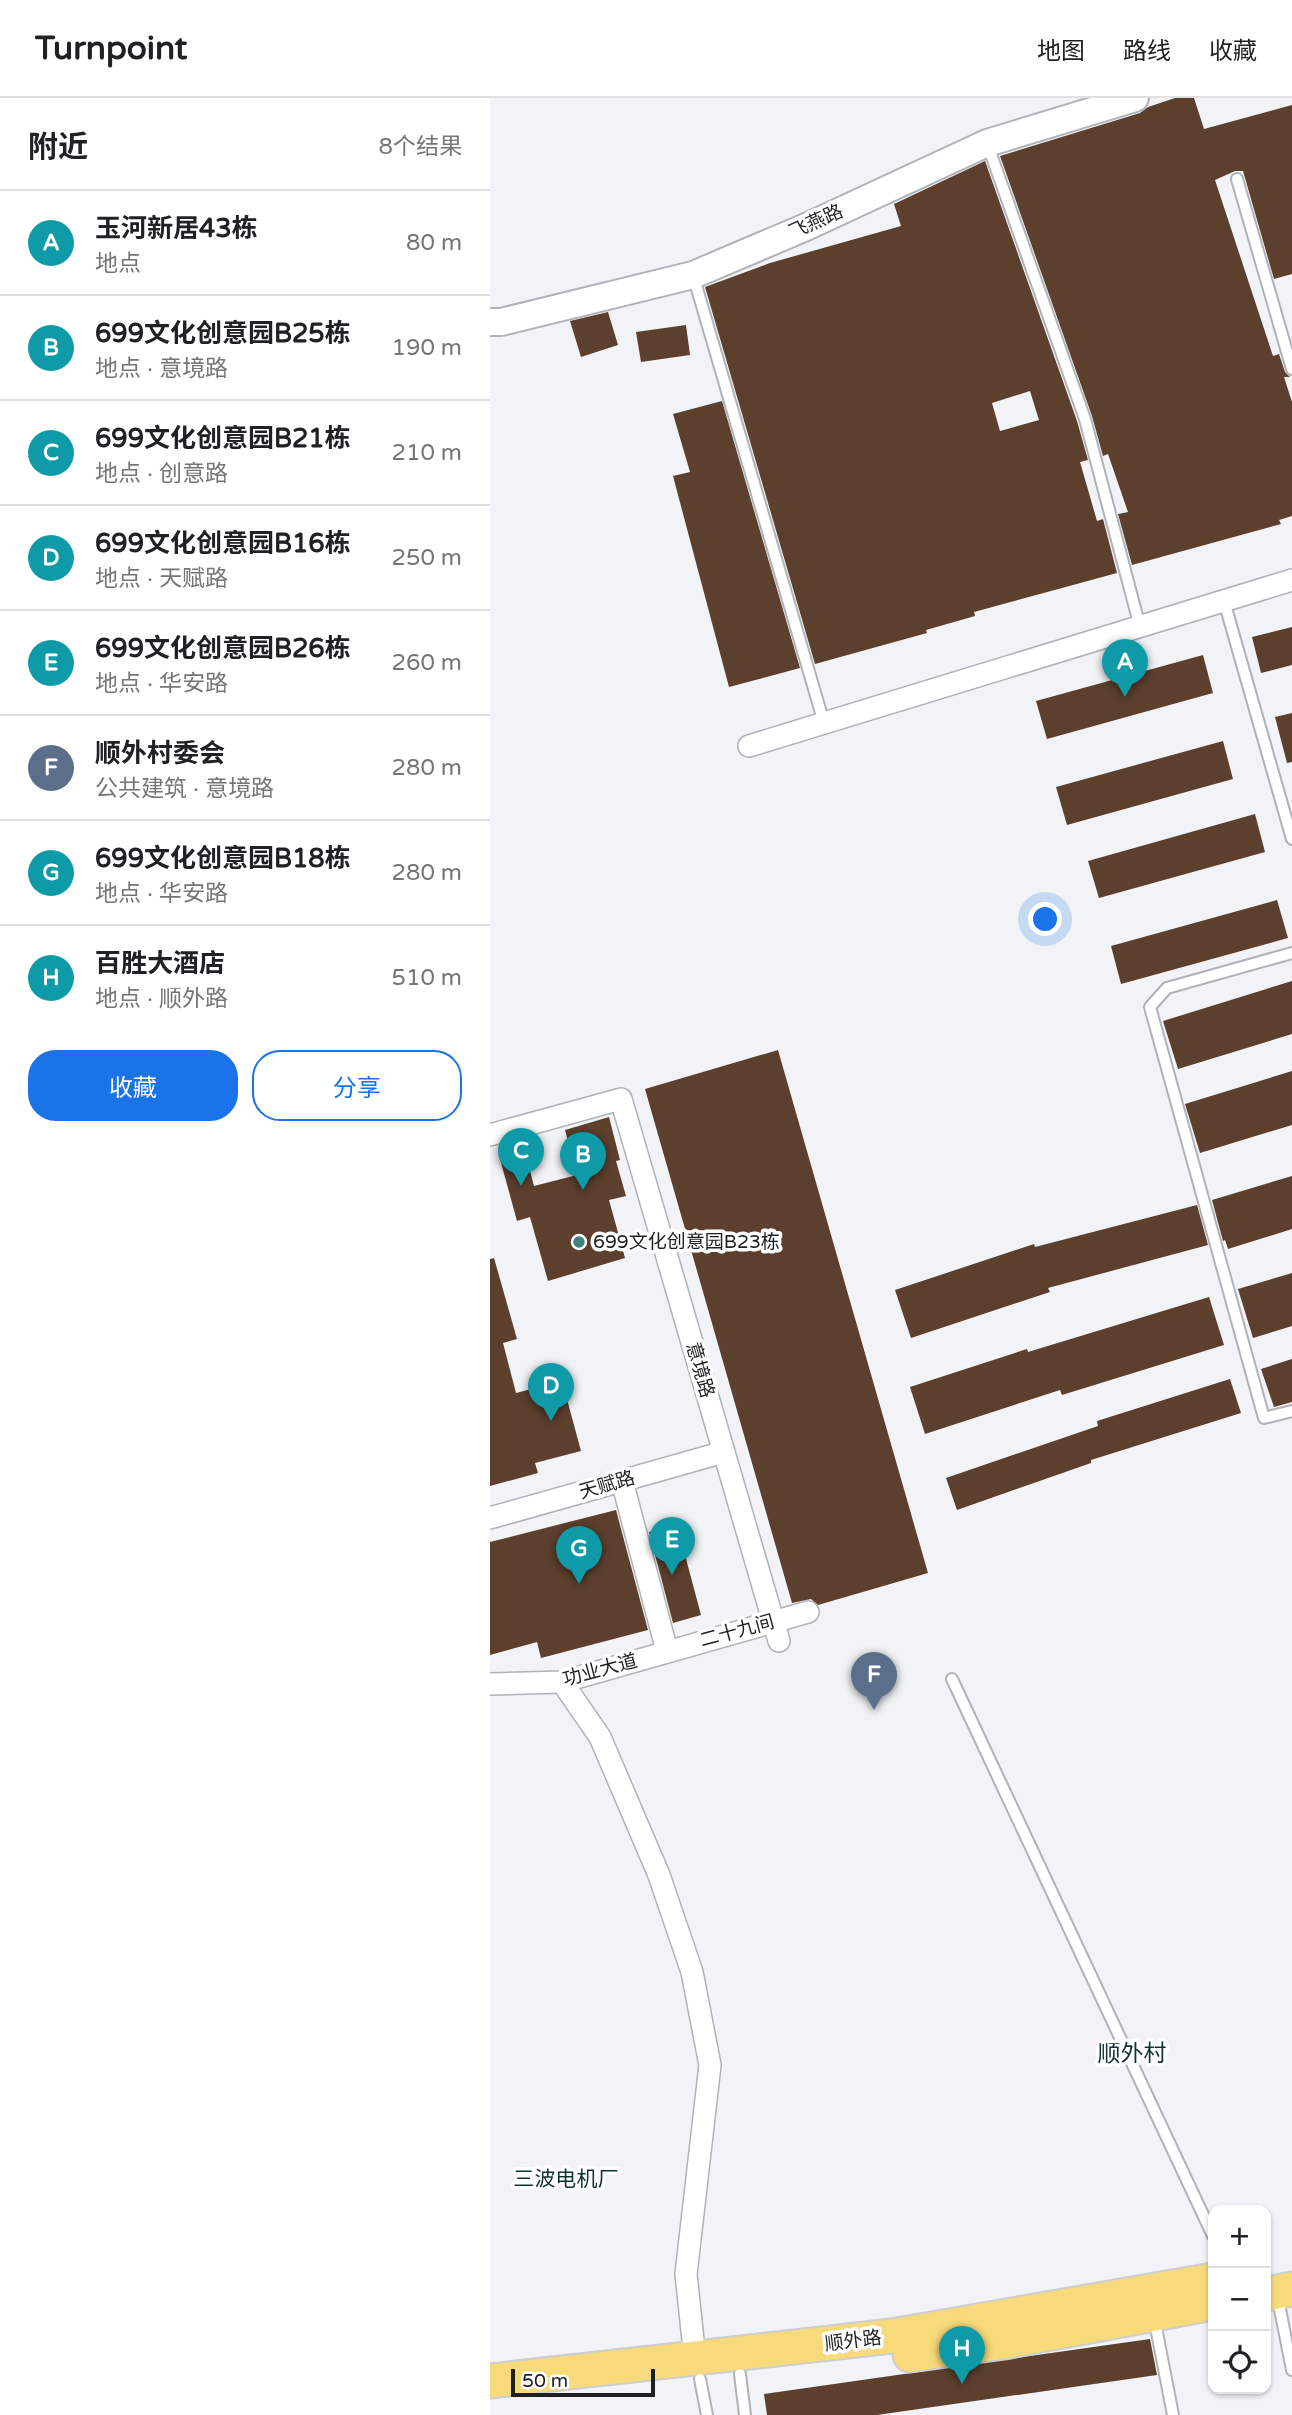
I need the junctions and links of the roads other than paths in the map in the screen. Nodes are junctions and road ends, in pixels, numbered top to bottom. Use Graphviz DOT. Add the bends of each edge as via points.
graph roads {
  1 [pos="1135,98"];
  2 [pos="987,142"];
  3 [pos="1237,179"];
  4 [pos="693,275"];
  5 [pos="490,322"];
  6 [pos="1292,369"];
  7 [pos="1292,580"];
  8 [pos="1224,601"];
  9 [pos="1140,627"];
  10 [pos="824,723"];
  11 [pos="748,746"];
  12 [pos="1292,839"];
  13 [pos="1292,954"];
  14 [pos="490,1135"];
  15 [pos="1292,1412"];
  16 [pos="724,1452"];
  17 [pos="622,1481"];
  18 [pos="490,1518"];
  19 [pos="808,1612"];
  20 [pos="776,1631"];
  21 [pos="667,1651"];
  22 [pos="952,1679"];
  23 [pos="562,1682"];
  24 [pos="490,1684"];
  25 [pos="1208,2225"];
  26 [pos="1208,2281"];
  27 [pos="1278,2282"];
  28 [pos="1208,2305"];
  29 [pos="1154,2315"];
  30 [pos="698,2369"];
  31 [pos="1292,2370"];
  32 [pos="740,2374"];
  33 [pos="490,2381"];
  34 [pos="490,2402"];
  35 [pos="707,2415"];
  36 [pos="745,2415"];
  37 [pos="1172,2415"];
  1 -- 2 [label="street, 飞燕路"];
  2 -- 4 [label="street, 飞燕路"];
  2 -- 9 [label="lane" via="1086,419"];
  3 -- 6 [label="lane"];
  4 -- 5 [label="street, 飞燕路"];
  4 -- 10 [label="lane"];
  7 -- 8 [label="street"];
  8 -- 9 [label="street"];
  8 -- 12 [label="lane"];
  9 -- 10 [label="street"];
  10 -- 11 [label="street"];
  13 -- 15 [label="lane" via="1167,988 1150,1007 1264,1418"];
  14 -- 16 [label="street, 意境路" via="621,1099"];
  16 -- 17 [label="street, 天赋路"];
  16 -- 20 [label="street, 意境路"];
  17 -- 18 [label="street, 天赋路"];
  17 -- 21 [label="street"];
  19 -- 20 [label="street, 二十九间"];
  20 -- 21 [label="street, 二十九间"];
  21 -- 23 [label="street, 功业大道"];
  22 -- 25 [label="lane"];
  23 -- 24 [label="street, 功业大道"];
  23 -- 30 [label="street" via="600,1737 659,1875 692,1972 710,2065 686,2274"];
  26 -- 30 [label="main road, 顺外路"];
  27 -- 31 [label="lane"];
  28 -- 29 [label="main road, 顺外路"];
  29 -- 32 [label="main road, 顺外路" via="1004,2342"];
  29 -- 37 [label="lane"];
  30 -- 32 [label="main road, 顺外路"];
  30 -- 33 [label="main road, 顺外路"];
  30 -- 34 [label="main road, 顺外路"];
  30 -- 35 [label="lane"];
  32 -- 36 [label="lane"];
}
